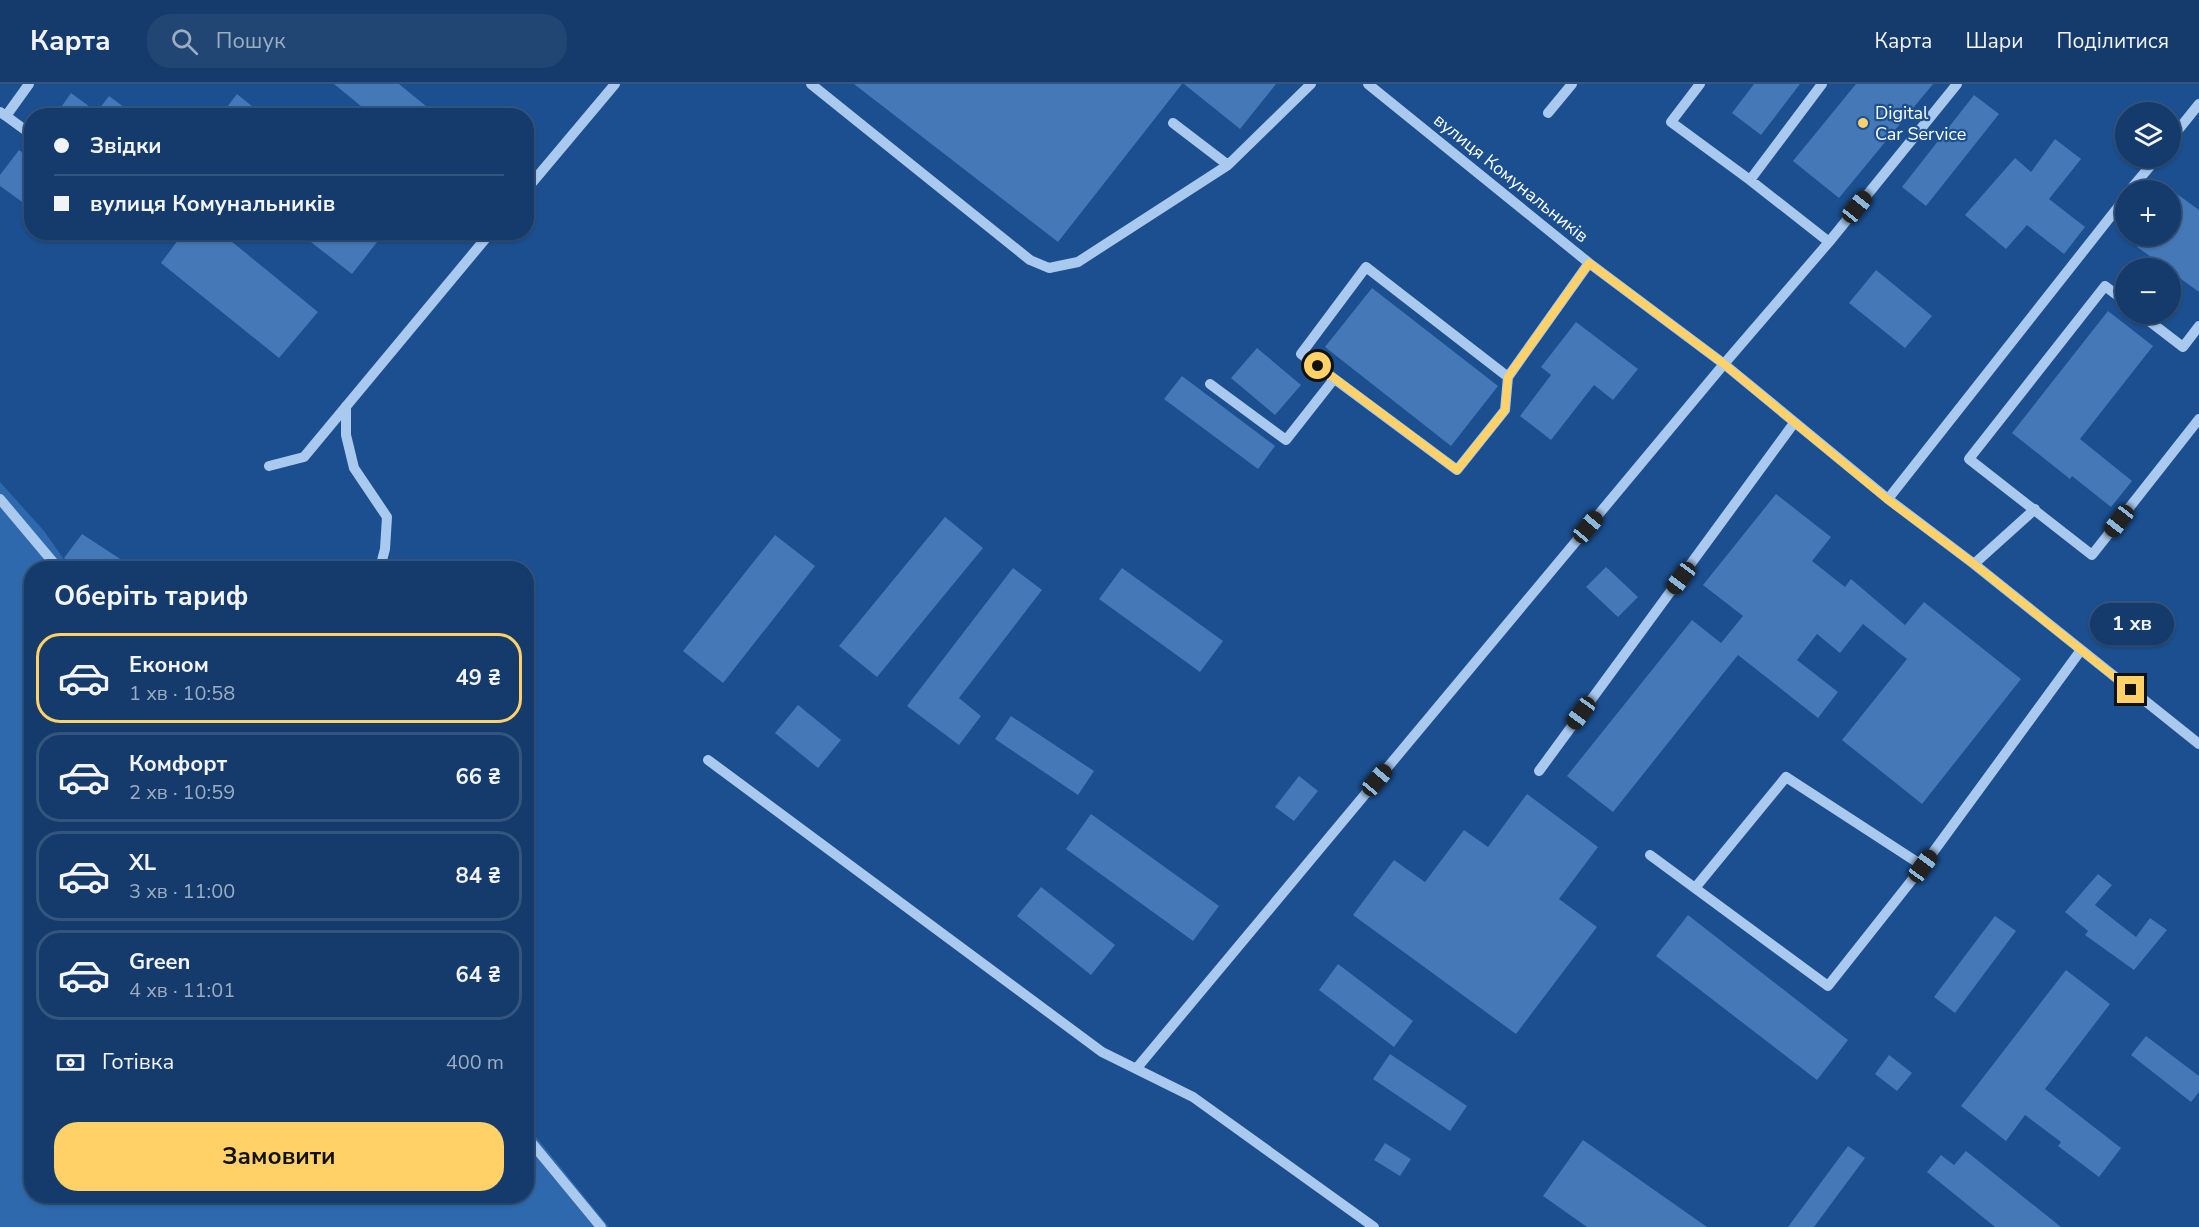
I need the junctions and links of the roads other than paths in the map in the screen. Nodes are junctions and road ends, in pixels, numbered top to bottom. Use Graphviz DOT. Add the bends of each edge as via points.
graph roads {
  1 [pos="29,84"];
  2 [pos="615,84"];
  3 [pos="811,84"];
  4 [pos="1311,84"];
  5 [pos="1368,84"];
  6 [pos="1572,84"];
  7 [pos="1700,84"];
  8 [pos="1822,84"];
  9 [pos="1958,84"];
  10 [pos="2199,104"];
  11 [pos="1548,113"];
  12 [pos="3,114"];
  13 [pos="1173,123"];
  14 [pos="2181,126"];
  15 [pos="24,129"];
  16 [pos="1228,165"];
  17 [pos="2149,168"];
  18 [pos="534,180"];
  19 [pos="1750,180"];
  20 [pos="2138,180"];
  21 [pos="2115,211"];
  22 [pos="484,240"];
  23 [pos="1829,242"];
  24 [pos="1589,263"];
  25 [pos="2115,294"];
  26 [pos="2153,324"];
  27 [pos="2199,326"];
  28 [pos="1724,364"];
  29 [pos="1508,377"];
  30 [pos="1334,379"];
  31 [pos="1210,384"];
  32 [pos="346,406"];
  33 [pos="2199,419"];
  34 [pos="1794,423"];
  35 [pos="269,466"];
  36 [pos="0,499"];
  37 [pos="1887,499"];
  38 [pos="2035,509"];
  39 [pos="52,561"];
  40 [pos="382,561"];
  41 [pos="1974,564"];
  42 [pos="2080,650"];
  43 [pos="2199,744"];
  44 [pos="708,760"];
  45 [pos="1539,771"];
  46 [pos="1650,855"];
  47 [pos="1923,866"];
  48 [pos="1695,888"];
  49 [pos="1136,1069"];
  50 [pos="534,1146"];
  51 [pos="601,1227"];
  52 [pos="1374,1227"];
  1 -- 12 [label="street"];
  2 -- 18 [label="street"];
  3 -- 16 [label="street" via="1030,260 1049,268 1078,262"];
  4 -- 16 [label="street"];
  5 -- 24 [label="street, вулиця Комунальників"];
  6 -- 11 [label="street"];
  7 -- 19 [label="street" via="1671,122"];
  8 -- 19 [label="street"];
  9 -- 23 [label="street"];
  10 -- 14 [label="street"];
  12 -- 15 [label="street"];
  13 -- 16 [label="street"];
  17 -- 20 [label="street"];
  19 -- 23 [label="street"];
  21 -- 37 [label="street"];
  22 -- 32 [label="street"];
  23 -- 28 [label="street"];
  24 -- 28 [label="street, вулиця Комунальників"];
  24 -- 29 [label="street"];
  25 -- 38 [label="street" via="2105,286 1969,459"];
  26 -- 27 [label="street" via="2183,347"];
  28 -- 34 [label="street, вулиця Комунальників"];
  28 -- 49 [label="street"];
  29 -- 30 [label="street" via="1505,410 1457,470"];
  29 -- 30 [label="street" via="1366,267 1301,354"];
  30 -- 31 [label="street" via="1286,440"];
  32 -- 35 [label="street" via="304,457"];
  32 -- 40 [label="street" via="346,435 354,468 387,517"];
  33 -- 38 [label="street" via="2092,555"];
  34 -- 37 [label="street, вулиця Комунальників"];
  34 -- 45 [label="street"];
  36 -- 39 [label="street"];
  37 -- 41 [label="street, вулиця Комунальників"];
  38 -- 41 [label="street"];
  41 -- 42 [label="street, вулиця Комунальників"];
  42 -- 43 [label="street, вулиця Комунальників"];
  42 -- 47 [label="street"];
  44 -- 49 [label="street" via="1102,1052"];
  46 -- 48 [label="street"];
  47 -- 48 [label="street" via="1786,777"];
  47 -- 48 [label="street" via="1828,986"];
  49 -- 52 [label="street" via="1193,1097"];
  50 -- 51 [label="street"];
}
